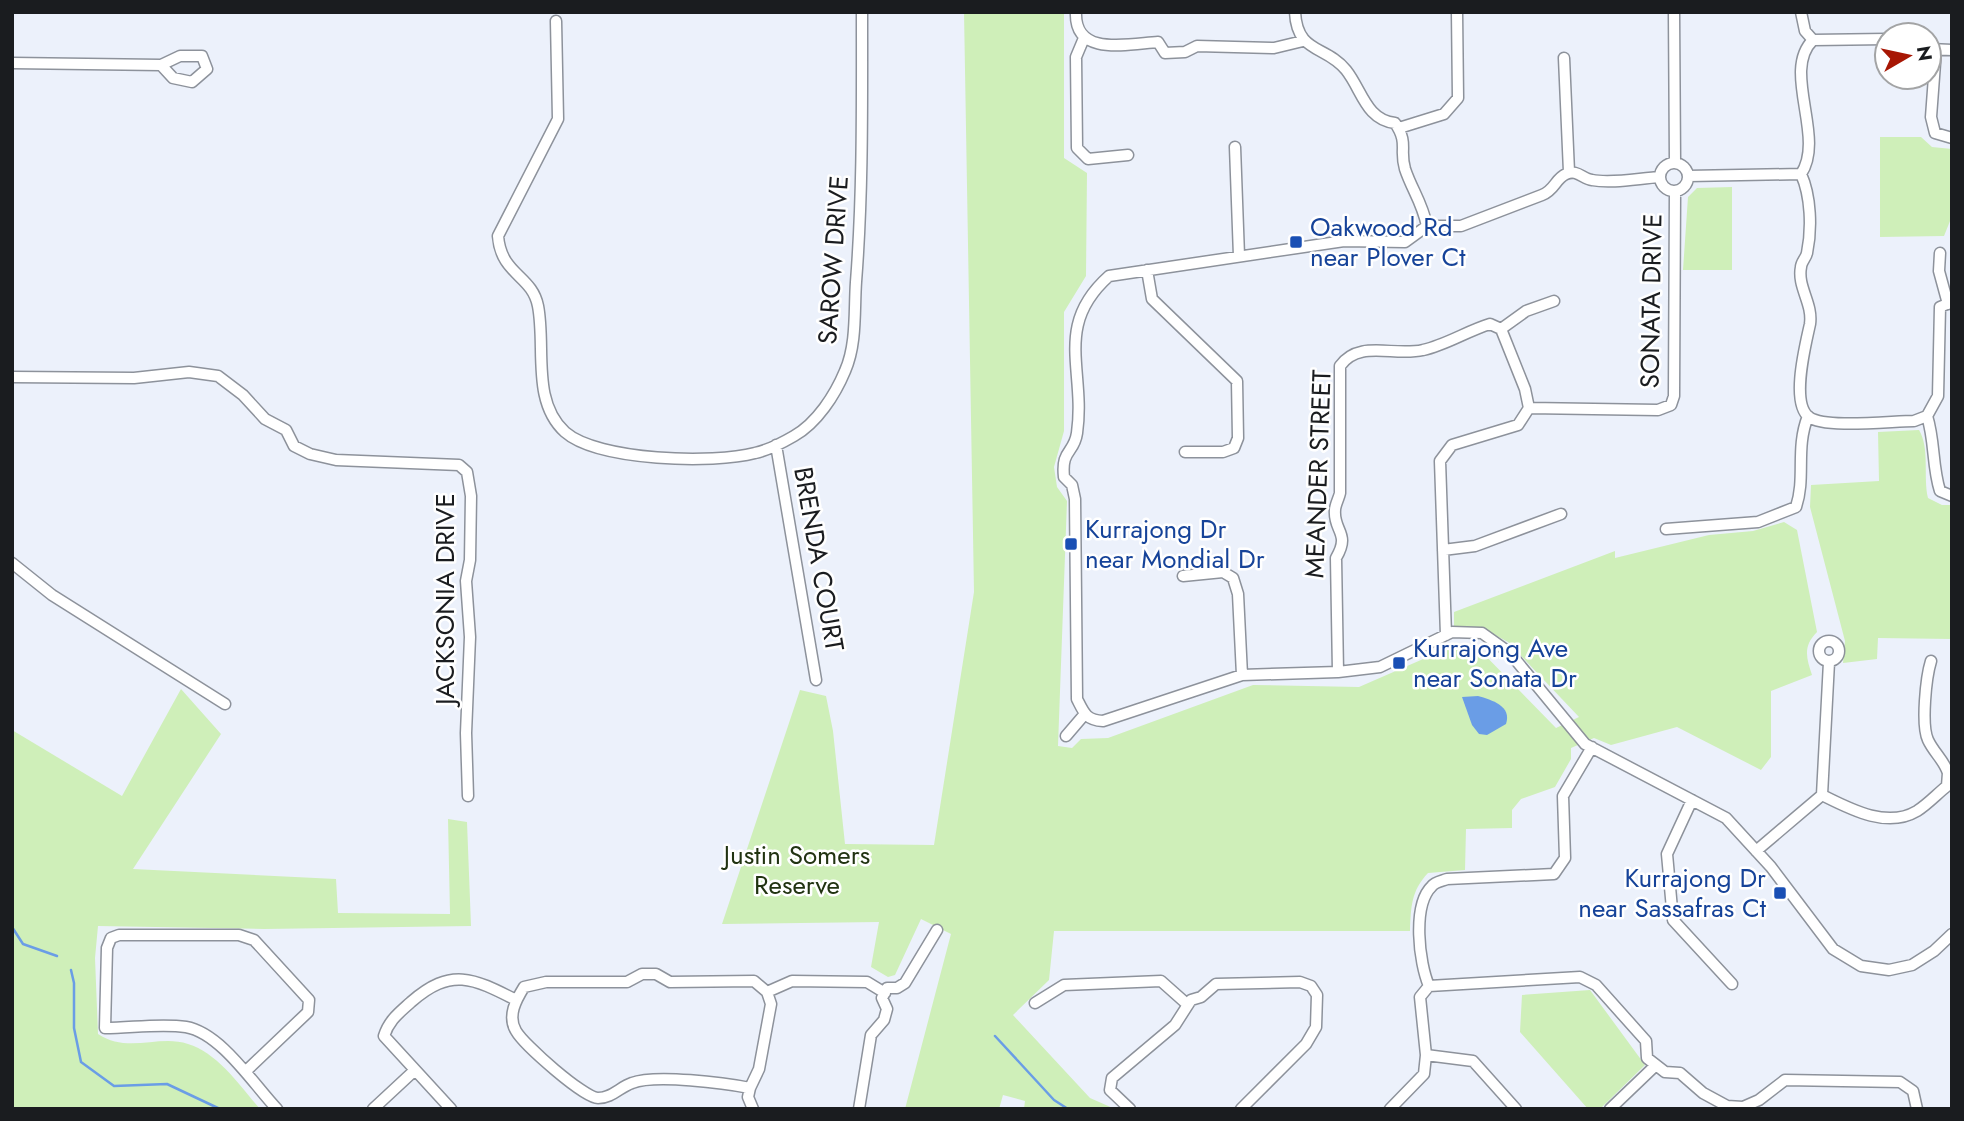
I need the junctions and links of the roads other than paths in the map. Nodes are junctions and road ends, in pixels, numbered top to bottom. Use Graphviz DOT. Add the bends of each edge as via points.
graph roads {
  1 [pos="862,12"];
  2 [pos="1076,12"];
  3 [pos="1296,12"];
  4 [pos="1457,12"];
  5 [pos="1674,12"];
  6 [pos="1801,12"];
  7 [pos="556,21"];
  8 [pos="1084,38"];
  9 [pos="1873,38"];
  10 [pos="1813,40"];
  11 [pos="1303,41"];
  12 [pos="1564,58"];
  13 [pos="12,63"];
  14 [pos="160,65"];
  15 [pos="1931,91"];
  16 [pos="1399,128"];
  17 [pos="1952,138"];
  18 [pos="1235,147"];
  19 [pos="1128,155"];
  20 [pos="1675,163"];
  21 [pos="1569,172"];
  22 [pos="1801,174"];
  23 [pos="1688,176"];
  24 [pos="1660,177"];
  25 [pos="1675,191"];
  26 [pos="1427,226"];
  27 [pos="1940,253"];
  28 [pos="1239,257"];
  29 [pos="1147,270"];
  30 [pos="1554,301"];
  31 [pos="1950,303"];
  32 [pos="1501,329"];
  33 [pos="12,377"];
  34 [pos="1529,408"];
  35 [pos="1808,416"];
  36 [pos="1927,416"];
  37 [pos="776,446"];
  38 [pos="1185,452"];
  39 [pos="1952,496"];
  40 [pos="1561,514"];
  41 [pos="1666,529"];
  42 [pos="1443,550"];
  43 [pos="12,563"];
  44 [pos="1183,576"];
  45 [pos="1446,635"];
  46 [pos="1829,662"];
  47 [pos="1931,662"];
  48 [pos="1338,672"];
  49 [pos="1242,675"];
  50 [pos="817,680"];
  51 [pos="225,704"];
  52 [pos="1084,715"];
  53 [pos="1066,736"];
  54 [pos="1592,747"];
  55 [pos="1950,772"];
  56 [pos="1822,795"];
  57 [pos="468,796"];
  58 [pos="1692,800"];
  59 [pos="1756,851"];
  60 [pos="937,930"];
  61 [pos="1952,934"];
  62 [pos="1732,984"];
  63 [pos="1429,986"];
  64 [pos="767,992"];
  65 [pos="885,993"];
  66 [pos="516,1000"];
  67 [pos="1035,1003"];
  68 [pos="1188,1005"];
  69 [pos="1426,1055"];
  70 [pos="1656,1065"];
  71 [pos="415,1070"];
  72 [pos="246,1071"];
  73 [pos="750,1088"];
  74 [pos="596,1104"];
  75 [pos="277,1109"];
  76 [pos="373,1109"];
  77 [pos="451,1109"];
  78 [pos="753,1109"];
  79 [pos="859,1109"];
  80 [pos="1130,1109"];
  81 [pos="1241,1109"];
  82 [pos="1390,1109"];
  83 [pos="1516,1109"];
  84 [pos="1610,1109"];
  85 [pos="1917,1109"];
  1 -- 37 [label="street, SAROW DRIVE" via="863,196 852,341 835,392 807,425"];
  2 -- 8 [label="street" via="1075,25"];
  3 -- 11 [label="street"];
  4 -- 16 [label="street" via="1458,98 1444,114"];
  5 -- 20 [label="street"];
  6 -- 10 [label="street" via="1805,32"];
  7 -- 37 [label="street, SAROW DRIVE" via="558,119 498,236 499,254 526,282 538,304 545,400 554,419 579,442 624,455 728,457"];
  8 -- 11 [label="street" via="1104,46 1158,42 1165,53 1197,46 1274,48"];
  8 -- 19 [label="street" via="1076,57 1077,148 1088,159"];
  9 -- 10 [label="street"];
  10 -- 22 [label="street" via="1802,57 1808,142 1807,165"];
  11 -- 16 [label="street" via="1345,68 1371,111"];
  12 -- 21 [label="street"];
  13 -- 14 [label="street"];
  15 -- 17 [label="street" via="1935,133"];
  16 -- 26 [label="street" via="1405,138 1406,170 1421,200"];
  18 -- 28 [label="street"];
  20 -- 23 [label="street" via="1685,168"];
  20 -- 24 [label="street" via="1664,167"];
  21 -- 24 [label="street" via="1591,181"];
  21 -- 26 [label="street" via="1552,191 1484,218 1461,226"];
  22 -- 23 [label="street"];
  22 -- 35 [label="street" via="1807,187 1810,225 1807,255 1800,265 1801,284 1809,300 1800,384 1802,407"];
  23 -- 25 [label="street" via="1683,188"];
  24 -- 25 [label="street" via="1664,186"];
  25 -- 34 [label="street, SONATA DRIVE" via="1671,405 1658,410"];
  26 -- 28 [label="street" via="1405,242 1344,241"];
  27 -- 31 [label="street" via="1939,271"];
  28 -- 29 [label="street"];
  29 -- 38 [label="street" via="1152,299 1237,381 1238,438 1234,448"];
  29 -- 52 [label="street" via="1109,276 1090,293 1079,316 1077,434 1062,460 1075,499 1077,699"];
  30 -- 32 [label="street" via="1526,311"];
  31 -- 36 [label="street" via="1940,307 1938,396"];
  32 -- 34 [label="street"];
  32 -- 48 [label="street, MEANDER STREET" via="1490,324 1424,350 1358,350 1340,366 1340,494 1335,509 1343,546 1336,558"];
  33 -- 57 [label="street, JACKSONIA DRIVE" via="134,378 189,372 218,376 265,419 286,430 294,446 310,454 336,460 459,464 467,472 471,496 466,582"];
  34 -- 42 [label="street" via="1518,425 1452,445 1440,461"];
  35 -- 36 [label="street" via="1822,422 1914,421"];
  35 -- 41 [label="street" via="1800,435 1796,507 1758,522"];
  36 -- 39 [label="street" via="1934,472 1940,491"];
  37 -- 50 [label="street, BRENDA COURT"];
  40 -- 42 [label="street" via="1475,546"];
  42 -- 45 [label="street"];
  43 -- 51 [label="street" via="52,595"];
  44 -- 49 [label="street" via="1223,572 1233,578 1238,594"];
  45 -- 48 [label="street" via="1380,667"];
  45 -- 54 [label="street" via="1482,633 1510,653"];
  46 -- 56 [label="street"];
  47 -- 55 [label="street" via="1926,736"];
  48 -- 49 [label="street"];
  49 -- 52 [label="street" via="1103,721"];
  52 -- 53 [label="street"];
  54 -- 58 [label="street"];
  54 -- 63 [label="street" via="1563,796 1565,858 1554,874 1447,879 1432,885 1421,903 1420,965"];
  55 -- 56 [label="street" via="1947,786 1915,813 1858,814"];
  56 -- 59 [label="street"];
  58 -- 59 [label="street" via="1726,818"];
  58 -- 62 [label="street" via="1667,854 1674,920"];
  59 -- 61 [label="street" via="1833,949 1861,966 1889,970 1912,965"];
  60 -- 65 [label="street" via="905,982"];
  63 -- 69 [label="street" via="1420,997"];
  63 -- 70 [label="street" via="1580,977 1595,985 1646,1041 1647,1058"];
  64 -- 65 [label="street" via="792,981 817,981 867,982"];
  64 -- 66 [label="street" via="754,981 670,982 656,974 642,974 627,982 546,982 524,987"];
  64 -- 73 [label="street" via="771,1004 759,1069"];
  65 -- 79 [label="street" via="887,1009 871,1035"];
  66 -- 71 [label="street" via="457,977 430,986 388,1023 384,1036"];
  66 -- 74 [label="street" via="512,1006 515,1031"];
  67 -- 68 [label="street" via="1064,985 1161,981"];
  68 -- 80 [label="street" via="1175,1024 1112,1079 1110,1090"];
  68 -- 81 [label="street" via="1216,984 1300,982 1311,986 1317,995 1317,1027 1306,1044"];
  69 -- 82 [label="street" via="1424,1074"];
  69 -- 83 [label="street" via="1473,1061"];
  70 -- 84 [label="street"];
  70 -- 85 [label="street" via="1665,1072 1681,1073 1727,1106 1744,1107 1785,1080 1900,1082 1913,1091"];
  71 -- 76 [label="street"];
  71 -- 77 [label="street"];
  72 -- 72 [label="street" via="205,1034 186,1027 106,1028 111,938 239,935 254,940 309,1000 308,1012"];
  72 -- 75 [label="street"];
  73 -- 74 [label="street" via="712,1080 633,1082"];
  73 -- 78 [label="street"];
}
